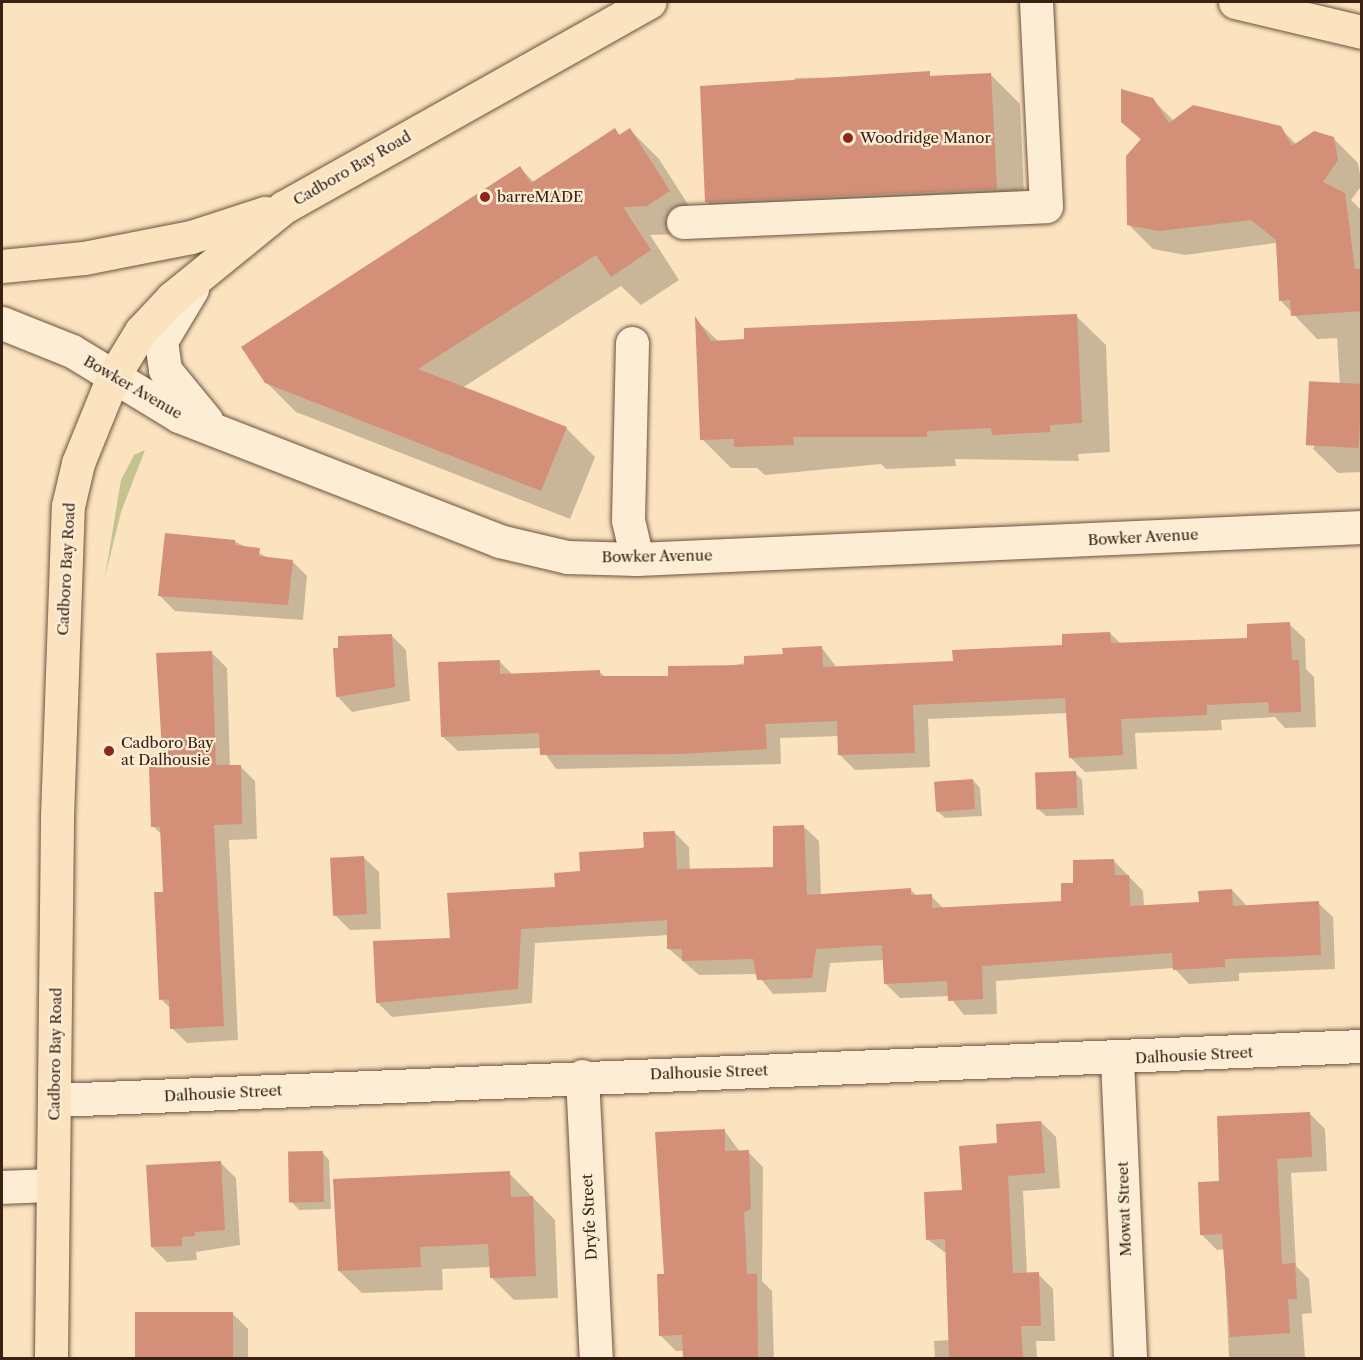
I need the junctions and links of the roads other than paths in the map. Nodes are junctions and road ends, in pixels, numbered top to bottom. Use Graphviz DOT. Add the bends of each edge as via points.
graph roads {
  1 [pos="649,2"];
  2 [pos="1036,2"];
  3 [pos="1234,2"];
  4 [pos="1362,32"];
  5 [pos="284,207"];
  6 [pos="683,222"];
  7 [pos="2,266"];
  8 [pos="204,271"];
  9 [pos="2,322"];
  10 [pos="632,343"];
  11 [pos="112,377"];
  12 [pos="216,430"];
  13 [pos="1362,527"];
  14 [pos="637,559"];
  15 [pos="1362,1046"];
  16 [pos="1117,1059"];
  17 [pos="582,1076"];
  18 [pos="56,1100"];
  19 [pos="52,1185"];
  20 [pos="2,1187"];
  21 [pos="51,1359"];
  22 [pos="596,1359"];
  23 [pos="1130,1359"];
  1 -- 5 [label="main road, Cadboro Bay Road"];
  2 -- 6 [label="street" via="1046,206"];
  3 -- 4 [label="main road"];
  5 -- 7 [label="main road" via="191,237 84,258"];
  5 -- 8 [label="main road, Cadboro Bay Road"];
  8 -- 11 [label="main road, Cadboro Bay Road" via="141,331"];
  8 -- 12 [label="street" via="161,340 165,370 183,397"];
  9 -- 11 [label="street, Bowker Avenue" via="72,351"];
  10 -- 14 [label="street" via="628,520"];
  11 -- 12 [label="street, Bowker Avenue"];
  11 -- 18 [label="main road, Cadboro Bay Road" via="78,462 68,506 57,817"];
  12 -- 14 [label="street, Bowker Avenue" via="499,541 567,557"];
  13 -- 14 [label="street, Bowker Avenue"];
  15 -- 16 [label="street, Dalhousie Street"];
  16 -- 17 [label="street, Dalhousie Street"];
  16 -- 23 [label="street, Mowat Street"];
  17 -- 18 [label="street, Dalhousie Street"];
  17 -- 22 [label="street, Dryfe Street"];
  18 -- 19 [label="main road, Cadboro Bay Road"];
  19 -- 20 [label="street"];
  19 -- 21 [label="main road, Cadboro Bay Road"];
}
